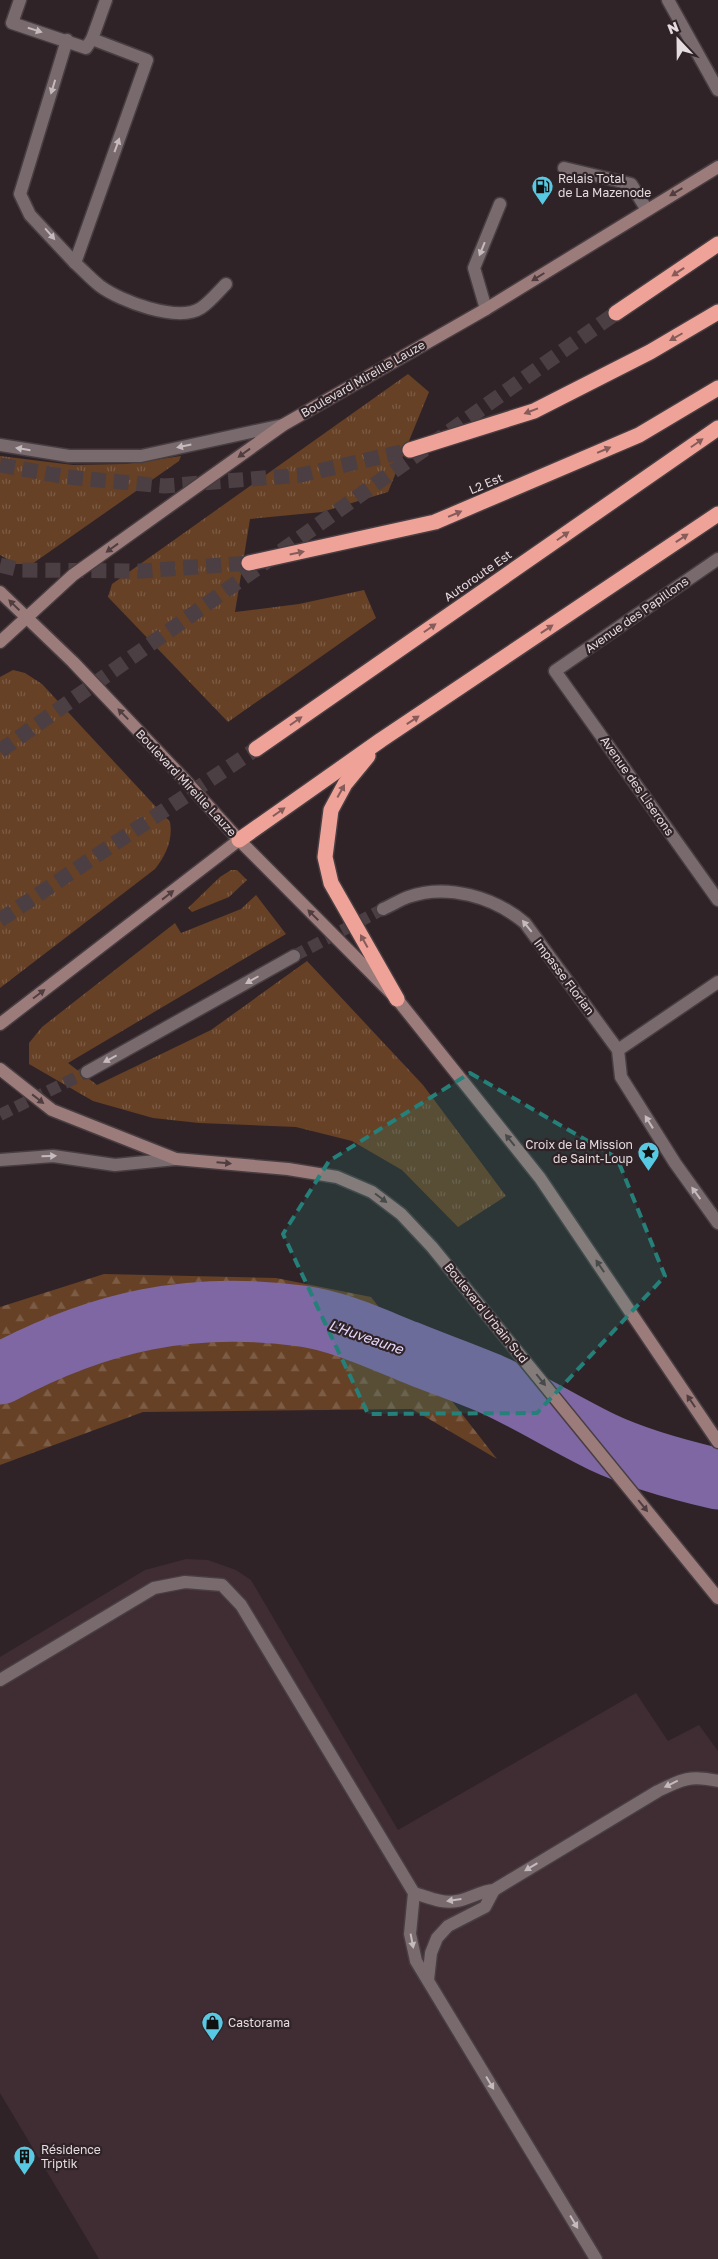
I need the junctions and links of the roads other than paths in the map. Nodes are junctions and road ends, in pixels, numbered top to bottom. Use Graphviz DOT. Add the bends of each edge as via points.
graph roads {
  1 [pos="20,0"];
  2 [pos="106,0"];
  3 [pos="668,0"];
  4 [pos="92,39"];
  5 [pos="66,40"];
  6 [pos="718,90"];
  7 [pos="718,167"];
  8 [pos="564,168"];
  9 [pos="500,204"];
  10 [pos="647,210"];
  11 [pos="718,244"];
  12 [pos="75,262"];
  13 [pos="226,284"];
  14 [pos="486,309"];
  15 [pos="718,312"];
  16 [pos="616,314"];
  17 [pos="718,388"];
  18 [pos="283,425"];
  19 [pos="718,428"];
  20 [pos="0,445"];
  21 [pos="410,450"];
  22 [pos="718,514"];
  23 [pos="718,559"];
  24 [pos="250,563"];
  25 [pos="0,592"];
  26 [pos="28,618"];
  27 [pos="0,642"];
  28 [pos="555,671"];
  29 [pos="381,740"];
  30 [pos="256,749"];
  31 [pos="239,840"];
  32 [pos="718,900"];
  33 [pos="384,909"];
  34 [pos="294,956"];
  35 [pos="718,982"];
  36 [pos="397,999"];
  37 [pos="0,1024"];
  38 [pos="618,1050"];
  39 [pos="0,1069"];
  40 [pos="87,1072"];
  41 [pos="176,1159"];
  42 [pos="0,1160"];
  43 [pos="718,1223"];
  44 [pos="718,1442"];
  45 [pos="718,1598"];
  46 [pos="0,1680"];
  47 [pos="718,1781"];
  48 [pos="494,1890"];
  49 [pos="414,1893"];
  50 [pos="428,1980"];
  51 [pos="596,2259"];
  1 -- 5 [label="street, one-way" via="12,23"];
  2 -- 4 [label="street"];
  3 -- 6 [label="street"];
  4 -- 5 [label="street" via="86,48"];
  12 -- 4 [label="street, one-way" via="147,60"];
  5 -- 12 [label="street, one-way" via="20,194 30,215"];
  7 -- 10 [label="main road, Boulevard Mireille Lauze, one-way"];
  8 -- 10 [label="street" via="631,184"];
  9 -- 14 [label="street, one-way" via="474,268"];
  10 -- 14 [label="main road, Boulevard Mireille Lauze, one-way"];
  11 -- 16 [label="highway, one-way"];
  12 -- 13 [label="street" via="101,287 131,302 164,312 190,312 201,308"];
  14 -- 18 [label="main road, Boulevard Mireille Lauze"];
  15 -- 21 [label="highway, one-way" via="650,352 534,411"];
  24 -- 17 [label="highway, L2 Est, one-way" via="435,522 638,435"];
  18 -- 20 [label="street, one-way" via="141,456 68,456"];
  18 -- 26 [label="main road, Boulevard Mireille Lauze, one-way" via="73,576"];
  30 -- 19 [label="highway, Autoroute Est, one-way"];
  29 -- 22 [label="highway, one-way"];
  23 -- 28 [label="street, Avenue des Papillons"];
  26 -- 25 [label="main road, one-way"];
  26 -- 27 [label="main road, Boulevard Mireille Lauze"];
  31 -- 26 [label="main road, Boulevard Mireille Lauze, one-way" via="159,752"];
  28 -- 32 [label="street, Avenue des Liserons"];
  31 -- 29 [label="highway, one-way"];
  36 -- 29 [label="highway, one-way" via="331,883 325,857 331,810 345,784"];
  36 -- 31 [label="main road, one-way"];
  37 -- 31 [label="main road, Boulevard Mireille Lauze, one-way"];
  38 -- 33 [label="street, Impasse Florian, one-way" via="525,923 509,910 489,900 442,891 409,897"];
  34 -- 40 [label="street, one-way"];
  35 -- 38 [label="street"];
  44 -- 36 [label="main road, one-way" via="540,1178"];
  43 -- 38 [label="street, Impasse Florian, one-way" via="675,1163 621,1077"];
  39 -- 41 [label="main road, one-way" via="52,1110"];
  42 -- 41 [label="street, one-way" via="53,1156 115,1165"];
  41 -- 45 [label="main road, Boulevard Urbain Sud, one-way" via="288,1169 337,1177 372,1192 401,1214 432,1247"];
  46 -- 49 [label="street" via="154,1588 185,1582 222,1585 241,1605"];
  47 -- 48 [label="street, one-way" via="698,1777 673,1783"];
  48 -- 49 [label="street, one-way" via="480,1891 456,1901 439,1901"];
  48 -- 50 [label="street" via="485,1906 448,1926 437,1938 431,1953"];
  49 -- 50 [label="street, one-way" via="410,1934 416,1960"];
  50 -- 51 [label="street, one-way"];
}
